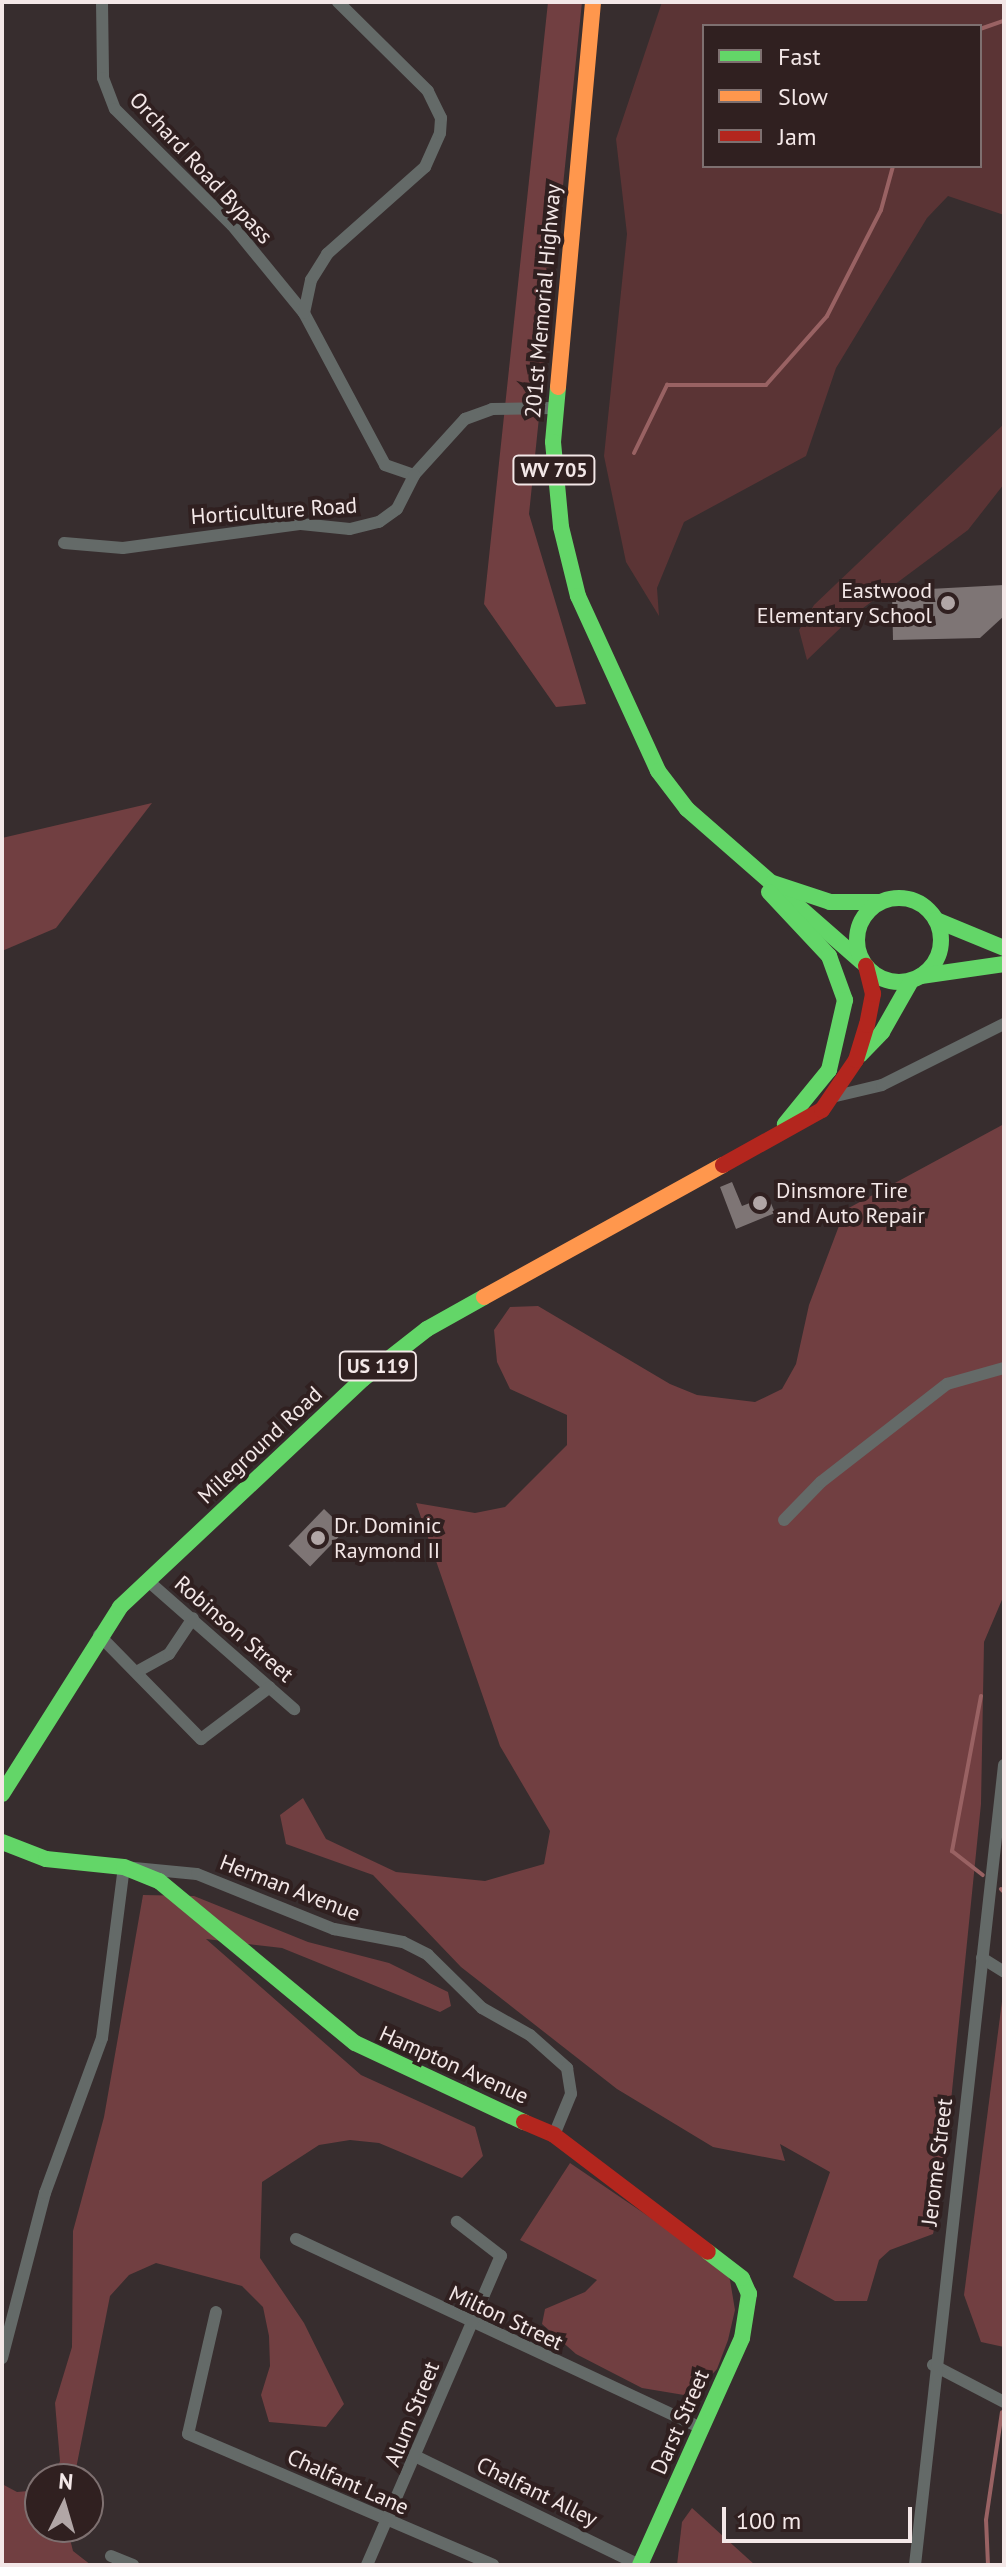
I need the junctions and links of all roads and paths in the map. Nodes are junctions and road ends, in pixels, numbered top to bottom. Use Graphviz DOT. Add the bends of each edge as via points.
graph roads {
  1 [pos="102,2"];
  2 [pos="338,2"];
  3 [pos="593,2"];
  4 [pos="304,313"];
  5 [pos="554,408"];
  6 [pos="414,475"];
  7 [pos="64,543"];
  8 [pos="761,880"];
  9 [pos="879,902"];
  10 [pos="936,920"];
  11 [pos="1004,948"];
  12 [pos="864,964"];
  13 [pos="1004,964"];
  14 [pos="916,978"];
  15 [pos="1004,1024"];
  16 [pos="856,1060"];
  17 [pos="836,1096"];
  18 [pos="756,1150"];
  19 [pos="1004,1368"];
  20 [pos="784,1520"];
  21 [pos="147,1580"];
  22 [pos="193,1618"];
  23 [pos="99,1635"];
  24 [pos="140,1670"];
  25 [pos="270,1687"];
  26 [pos="294,1709"];
  27 [pos="1004,1765"];
  28 [pos="2,1794"];
  29 [pos="1003,1813"];
  30 [pos="2,1842"];
  31 [pos="124,1867"];
  32 [pos="982,1958"];
  33 [pos="1004,1972"];
  34 [pos="554,2135"];
  35 [pos="457,2222"];
  36 [pos="296,2239"];
  37 [pos="749,2294"];
  38 [pos="216,2312"];
  39 [pos="470,2324"];
  40 [pos="2,2358"];
  41 [pos="933,2365"];
  42 [pos="1004,2402"];
  43 [pos="702,2428"];
  44 [pos="417,2457"];
  45 [pos="388,2523"];
  46 [pos="111,2556"];
  47 [pos="133,2565"];
  48 [pos="367,2565"];
  49 [pos="493,2565"];
  50 [pos="640,2565"];
  51 [pos="915,2565"];
  1 -- 4 [label="street, Orchard Road Bypass" via="103,78 115,109 232,225"];
  2 -- 4 [label="street" via="428,91 441,118 440,133 425,167 327,254 311,280"];
  3 -- 5 [label="main road, 201st Memorial Highway / WV 705"];
  4 -- 6 [label="street, Orchard Road Bypass" via="385,465"];
  5 -- 6 [label="street" via="492,409 465,419"];
  5 -- 8 [label="main road, 201st Memorial Highway / WV 705" via="555,482 568,561 603,659 658,771 687,809"];
  6 -- 7 [label="street, Horticulture Road" via="397,509 379,522 350,529 301,524 123,548"];
  8 -- 9 [label="main road, 201st Memorial Highway / WV 705" via="830,902"];
  8 -- 12 [label="main road, 201st Memorial Highway / WV 705"];
  8 -- 18 [label="main road" via="829,956 845,1000 829,1070 814,1095"];
  9 -- 10 [label="main road" via="906,898"];
  9 -- 12 [label="main road" via="860,922"];
  10 -- 11 [label="main road"];
  10 -- 14 [label="main road" via="940,949"];
  12 -- 14 [label="main road" via="883,979"];
  12 -- 16 [label="main road, Mileground Road / US 119" via="873,994"];
  13 -- 14 [label="main road"];
  14 -- 16 [label="main road, Mileground Road / US 119" via="882,1032"];
  15 -- 17 [label="street, Mileground Road" via="882,1085"];
  16 -- 17 [label="main road, Mileground Road / US 119"];
  17 -- 18 [label="main road, Mileground Road / US 119"];
  18 -- 21 [label="main road, Mileground Road / US 119" via="427,1329 363,1379"];
  19 -- 20 [label="street" via="947,1384 821,1482"];
  21 -- 22 [label="street, Robinson Street"];
  21 -- 23 [label="main road, Mileground Road / US 119"];
  22 -- 24 [label="street" via="169,1654"];
  22 -- 25 [label="street, Robinson Street"];
  23 -- 24 [label="street"];
  23 -- 28 [label="main road, Mileground Road / US 119"];
  24 -- 25 [label="street" via="201,1739"];
  25 -- 26 [label="street, Robinson Street"];
  27 -- 29 [label="street, Jerome Street"];
  29 -- 32 [label="street, Jerome Street"];
  30 -- 31 [label="main road, Hampton Avenue" via="46,1859"];
  31 -- 34 [label="main road, Hampton Avenue" via="159,1881 381,2061"];
  31 -- 34 [label="street, Herman Avenue" via="197,1874 334,1929 403,1942 428,1955 482,2008 530,2035 567,2068 571,2094"];
  31 -- 40 [label="street" via="102,2038 45,2193"];
  32 -- 33 [label="street"];
  32 -- 41 [label="street, Jerome Street"];
  34 -- 37 [label="main road, Hampton Avenue" via="693,2235 742,2278"];
  35 -- 39 [label="street, Alum Street" via="501,2256"];
  36 -- 39 [label="street, Milton Street"];
  37 -- 43 [label="main road, Darst Street" via="742,2338"];
  38 -- 45 [label="street, Chalfant Lane" via="188,2434"];
  39 -- 43 [label="street, Milton Street"];
  39 -- 44 [label="street, Alum Street"];
  41 -- 42 [label="street"];
  41 -- 51 [label="street, Jerome Street"];
  43 -- 50 [label="main road, Darst Street"];
  44 -- 45 [label="street, Alum Street"];
  44 -- 50 [label="street, Chalfant Alley"];
  45 -- 48 [label="street, Alum Street"];
  45 -- 49 [label="street, Chalfant Lane"];
  46 -- 47 [label="street"];
}
